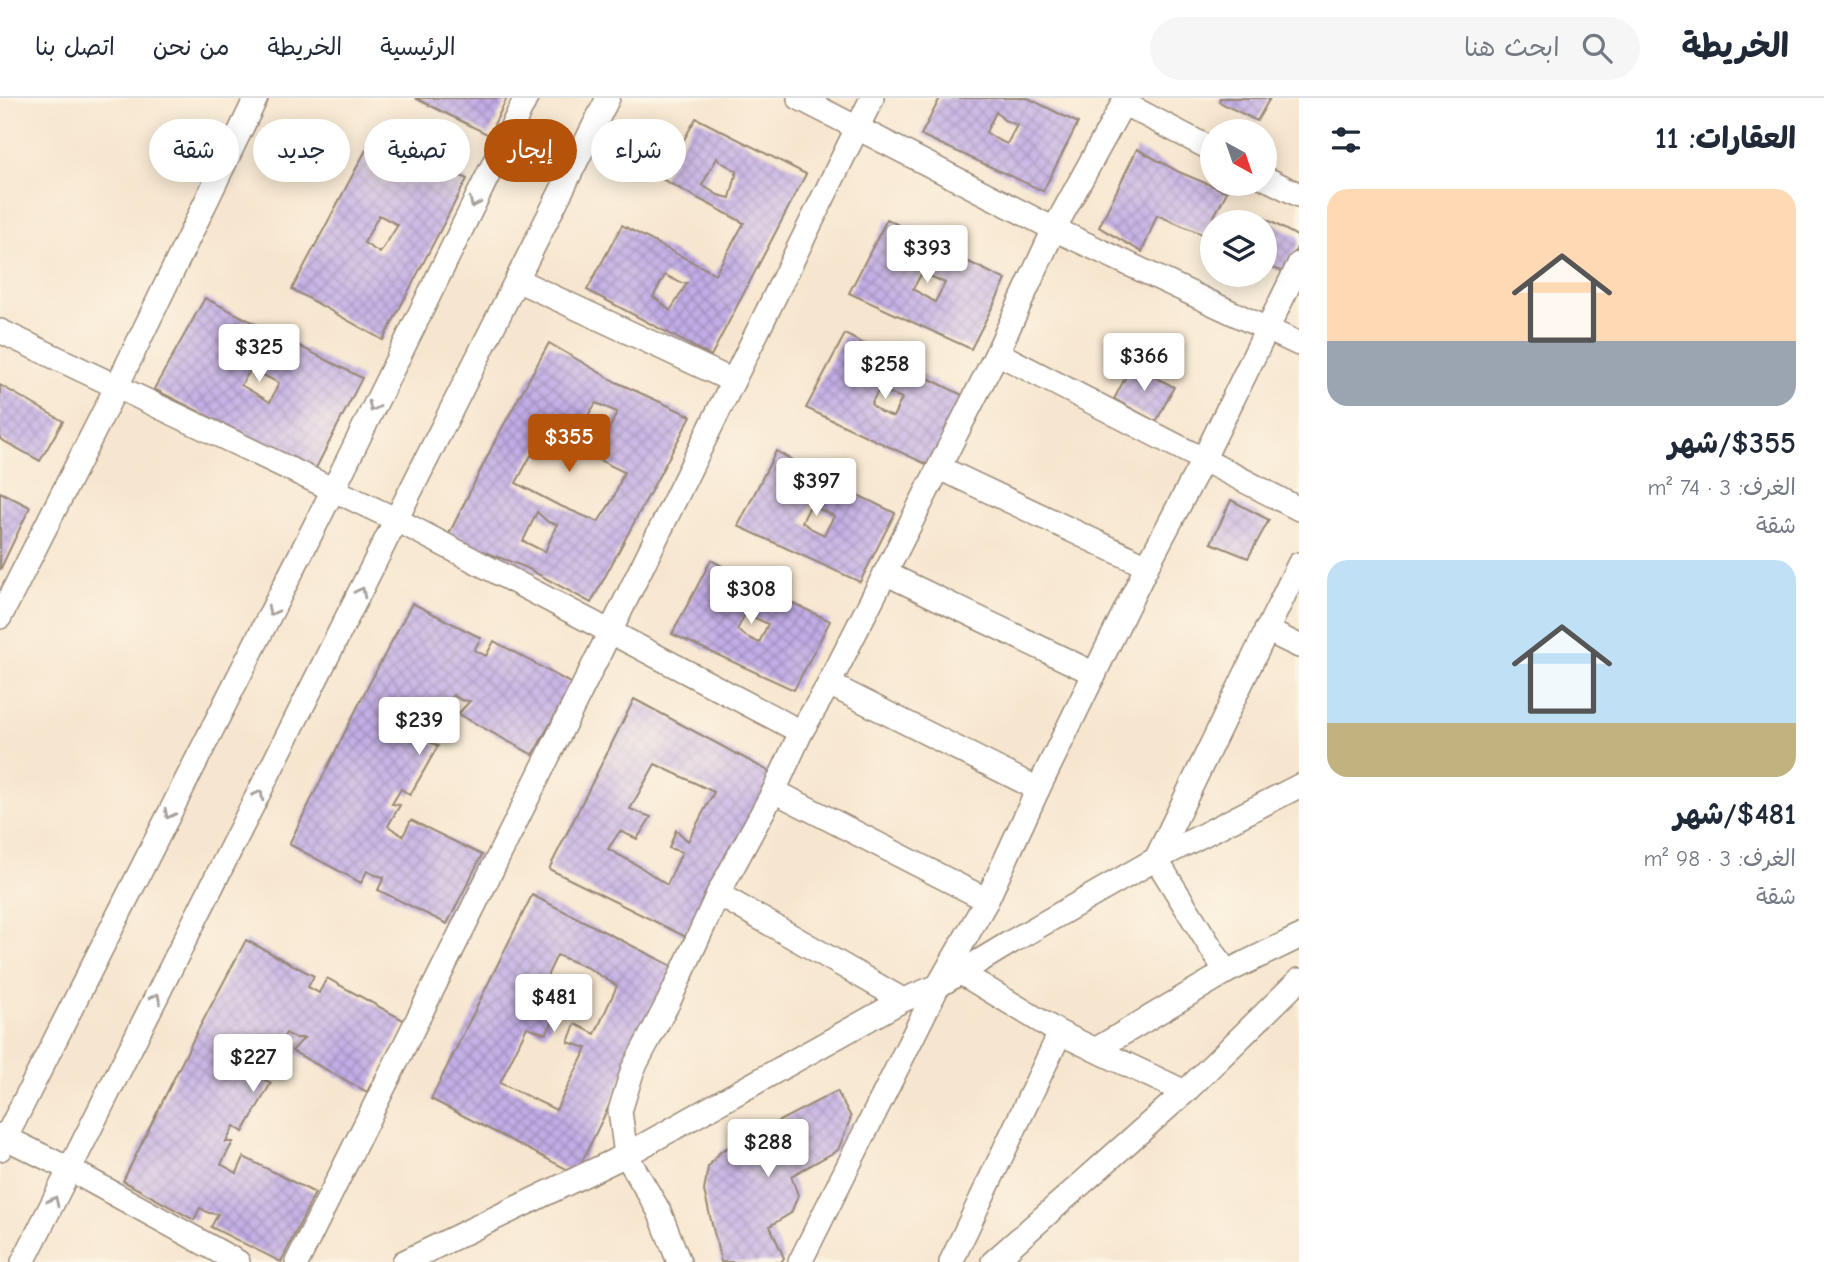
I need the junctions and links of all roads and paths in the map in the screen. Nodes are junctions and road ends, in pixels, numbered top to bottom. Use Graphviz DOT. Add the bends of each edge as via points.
graph roads {
  1 [pos="256,98"];
  2 [pos="526,98"];
  3 [pos="608,98"];
  4 [pos="799,98"];
  5 [pos="872,98"];
  6 [pos="1125,101"];
  7 [pos="856,129"];
  8 [pos="1200,143"];
  9 [pos="1278,184"];
  10 [pos="1299,195"];
  11 [pos="1054,229"];
  12 [pos="1299,264"];
  13 [pos="517,280"];
  14 [pos="1266,328"];
  15 [pos="0,331"];
  16 [pos="1299,344"];
  17 [pos="997,353"];
  18 [pos="733,381"];
  19 [pos="117,386"];
  20 [pos="1203,460"];
  21 [pos="940,468"];
  22 [pos="334,488"];
  23 [pos="1299,509"];
  24 [pos="397,520"];
  25 [pos="1299,564"];
  26 [pos="1147,566"];
  27 [pos="886,573"];
  28 [pos="0,617"];
  29 [pos="1266,630"];
  30 [pos="610,632"];
  31 [pos="1299,646"];
  32 [pos="1095,674"];
  33 [pos="829,684"];
  34 [pos="801,732"];
  35 [pos="1299,786"];
  36 [pos="1038,789"];
  37 [pos="774,791"];
  38 [pos="1156,859"];
  39 [pos="718,894"];
  40 [pos="987,900"];
  41 [pos="1299,937"];
  42 [pos="1226,972"];
  43 [pos="961,973"];
  44 [pos="1299,980"];
  45 [pos="938,986"];
  46 [pos="903,1000"];
  47 [pos="1060,1033"];
  48 [pos="1096,1050"];
  49 [pos="1185,1092"];
  50 [pos="2,1140"];
  51 [pos="626,1156"];
  52 [pos="69,1169"];
  53 [pos="23,1262"];
  54 [pos="238,1262"];
  55 [pos="297,1262"];
  56 [pos="404,1262"];
  57 [pos="679,1262"];
  58 [pos="800,1262"];
  59 [pos="951,1262"];
  60 [pos="993,1262"];
  1 -- 19 [label="street"];
  2 -- 22 [label="street, one-way"];
  3 -- 13 [label="street"];
  4 -- 7 [label="street"];
  5 -- 7 [label="street"];
  6 -- 8 [label="street"];
  6 -- 11 [label="street"];
  7 -- 11 [label="street"];
  7 -- 18 [label="street"];
  9 -- 10 [label="street"];
  11 -- 14 [label="street"];
  11 -- 17 [label="street"];
  12 -- 14 [label="street"];
  13 -- 18 [label="street"];
  13 -- 24 [label="street"];
  14 -- 16 [label="street"];
  14 -- 20 [label="street"];
  15 -- 19 [label="street"];
  17 -- 20 [label="street"];
  17 -- 21 [label="street"];
  18 -- 30 [label="street"];
  19 -- 22 [label="street"];
  19 -- 28 [label="street"];
  20 -- 23 [label="street"];
  20 -- 26 [label="street"];
  21 -- 26 [label="street"];
  21 -- 27 [label="street"];
  22 -- 24 [label="street"];
  22 -- 50 [label="street, one-way"];
  24 -- 30 [label="street"];
  52 -- 24 [label="street, one-way"];
  25 -- 29 [label="street"];
  26 -- 32 [label="street"];
  27 -- 32 [label="street"];
  27 -- 33 [label="street"];
  29 -- 31 [label="street"];
  29 -- 38 [label="street"];
  30 -- 34 [label="street"];
  30 -- 55 [label="street"];
  32 -- 36 [label="street"];
  33 -- 34 [label="street"];
  33 -- 36 [label="street"];
  34 -- 37 [label="street"];
  35 -- 38 [label="street"];
  36 -- 40 [label="street"];
  37 -- 39 [label="street"];
  37 -- 40 [label="street"];
  38 -- 42 [label="street"];
  38 -- 43 [label="street"];
  39 -- 46 [label="street"];
  39 -- 51 [label="street" via="633,1069 620,1111"];
  40 -- 45 [label="street"];
  41 -- 42 [label="street"];
  42 -- 48 [label="street"];
  43 -- 45 [label="street"];
  43 -- 47 [label="street"];
  44 -- 49 [label="street"];
  45 -- 46 [label="street"];
  45 -- 58 [label="street"];
  46 -- 51 [label="street"];
  47 -- 48 [label="street"];
  47 -- 59 [label="street"];
  48 -- 49 [label="street"];
  49 -- 60 [label="street"];
  50 -- 52 [label="street"];
  51 -- 56 [label="street"];
  51 -- 57 [label="street" via="659,1211"];
  53 -- 52 [label="street, one-way"];
  52 -- 54 [label="street"];
}
